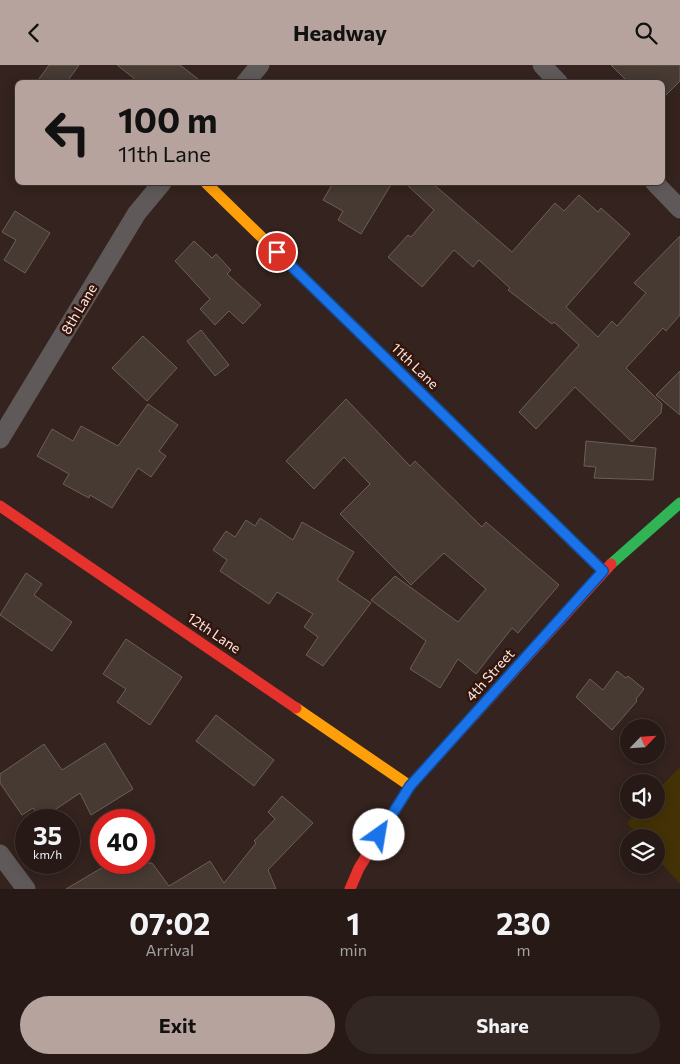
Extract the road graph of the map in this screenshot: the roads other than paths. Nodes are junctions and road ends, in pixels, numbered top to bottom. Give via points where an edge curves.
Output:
1 (260, 65) edge
2 (542, 65) edge
3 (248, 80) edge
4 (556, 80) edge
5 (160, 185) edge
6 (208, 185) edge
7 (657, 185) edge
8 (680, 209) edge
9 (0, 439) edge
10 (680, 503) edge
11 (0, 506) edge
12 (603, 571) junction
13 (410, 786) junction
14 (0, 854) edge
15 (26, 889) edge
16 (350, 889) edge

1 - 3 street
2 - 4 street
5 - 9 street, 8th Lane via 137,213
6 - 12 street, 11th Lane
7 - 8 street
10 - 12 street, 4th Street
11 - 13 street, 12th Lane
12 - 13 street, 4th Street
13 - 16 street, 4th Street via 359,868
14 - 15 street

